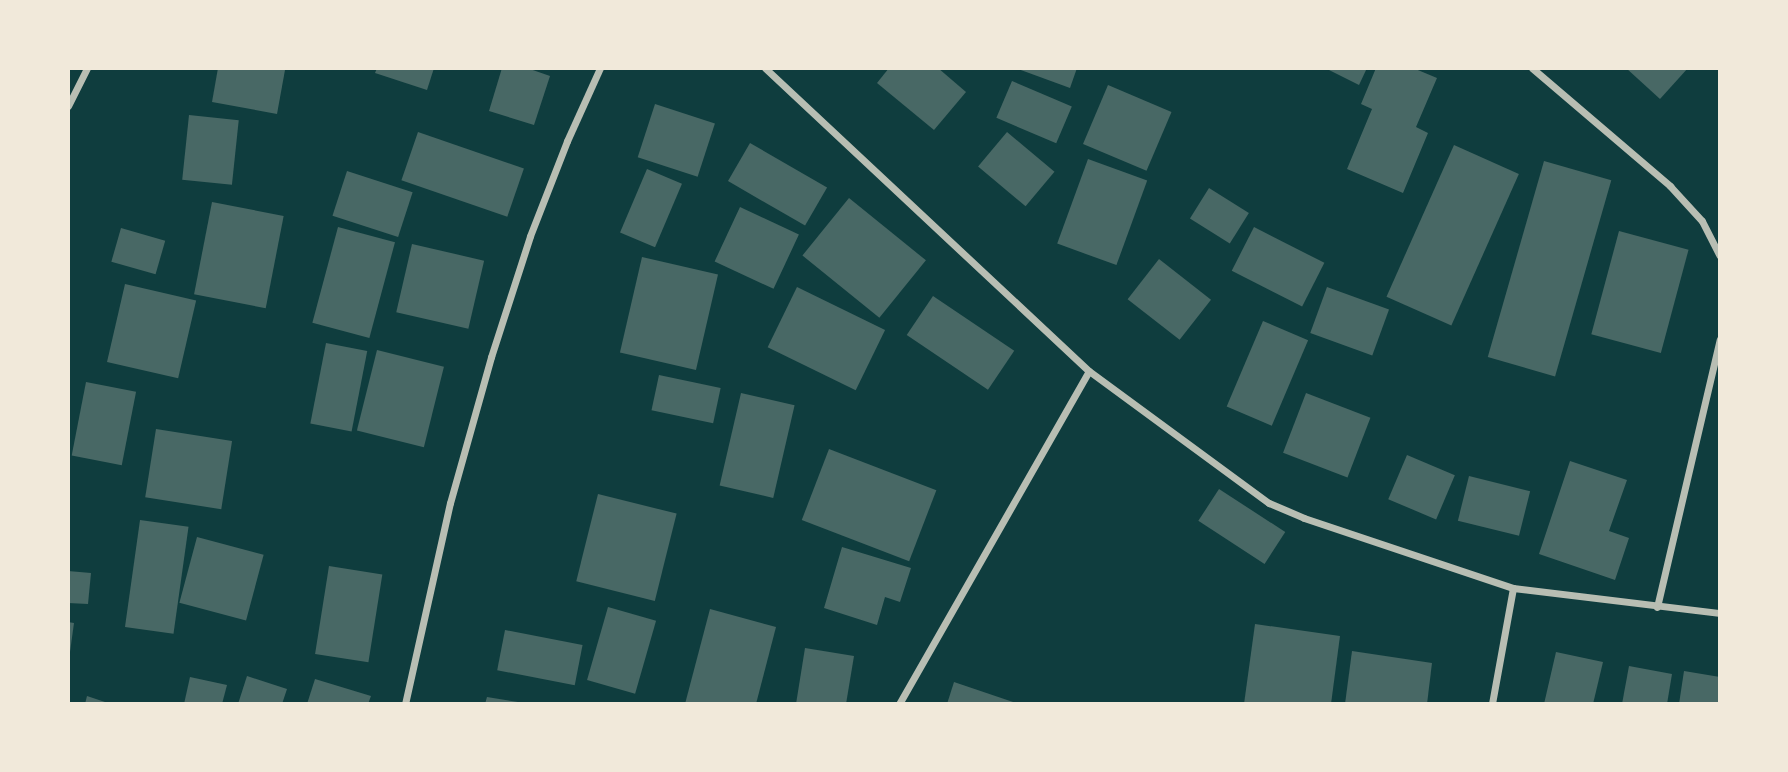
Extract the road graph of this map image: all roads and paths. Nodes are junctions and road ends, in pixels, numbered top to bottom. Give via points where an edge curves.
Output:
1 (87, 68) edge
2 (600, 68) edge
3 (765, 68) edge
4 (1532, 68) edge
5 (68, 106) edge
6 (1720, 256) edge
7 (1720, 339) edge
8 (1089, 371) junction
9 (1513, 588) junction
10 (1657, 607) junction
11 (1720, 613) edge
12 (405, 704) edge
13 (899, 704) edge
14 (1492, 704) edge

1 - 5 street
2 - 12 street via 530,236 491,358 450,503
3 - 8 street
4 - 6 street via 1670,186 1702,221
7 - 10 street
8 - 9 street via 1269,502
8 - 13 street
9 - 10 street
9 - 14 street
10 - 11 street

